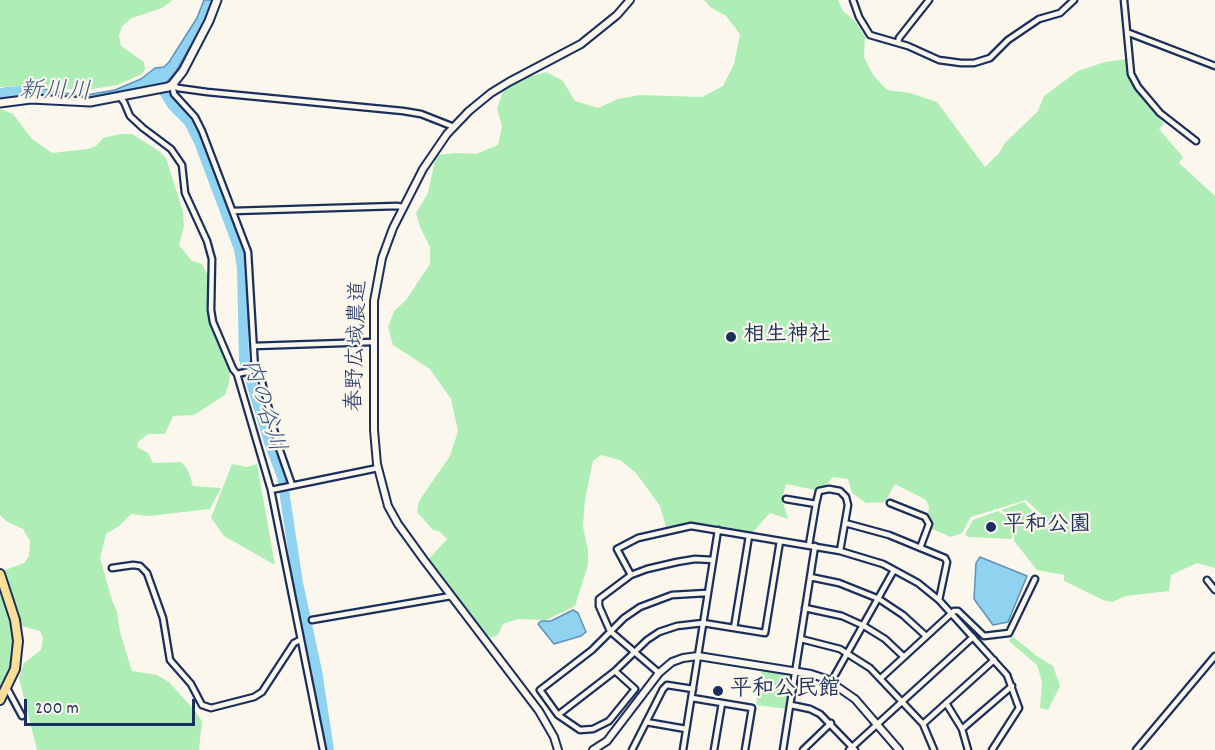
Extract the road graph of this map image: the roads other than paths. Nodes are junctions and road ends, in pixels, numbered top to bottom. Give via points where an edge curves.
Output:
1 (217, 0) edge
2 (630, 0) edge
3 (853, 0) edge
4 (929, 0) edge
5 (1074, 0) edge
6 (1124, 0) edge
7 (1129, 33) junction
8 (898, 43) junction
9 (1215, 66) edge
10 (170, 86) junction
11 (119, 96) junction
12 (0, 103) edge
13 (454, 127) junction
14 (1196, 141) dead end
15 (403, 207) junction
16 (233, 211) junction
17 (373, 342) junction
18 (254, 346) junction
19 (253, 370) junction
20 (239, 374) junction
21 (378, 468) junction
22 (290, 485) junction
23 (273, 489) junction
24 (786, 499) dead end
25 (890, 503) dead end
26 (816, 504) junction
27 (845, 523) junction
28 (717, 530) junction
29 (749, 536) junction
30 (780, 541) junction
31 (812, 546) junction
32 (920, 548) junction
33 (840, 551) junction
34 (713, 560) junction
35 (112, 568) dead end
36 (894, 570) junction
37 (0, 574) edge
38 (631, 575) junction
39 (810, 577) junction
40 (1035, 579) dead end
41 (1207, 580) dead end
42 (1215, 590) edge
43 (707, 593) junction
44 (451, 596) junction
45 (879, 599) junction
46 (939, 600) junction
47 (805, 608) junction
48 (951, 614) junction
49 (312, 620) dead end
50 (703, 623) junction
51 (864, 626) junction
52 (734, 628) junction
53 (610, 631) junction
54 (926, 636) junction
55 (973, 637) junction
56 (801, 639) junction
57 (300, 640) junction
58 (634, 652) junction
59 (848, 653) junction
60 (698, 656) junction
61 (903, 656) junction
62 (1215, 656) edge
63 (994, 660) junction
64 (615, 671) junction
65 (795, 672) junction
66 (659, 673) junction
67 (881, 678) junction
68 (831, 682) junction
69 (1012, 686) junction
70 (7, 688) junction
71 (693, 689) junction
72 (692, 698) junction
73 (0, 700) edge
74 (902, 701) junction
75 (722, 703) junction
76 (946, 703) junction
77 (791, 705) junction
78 (558, 715) junction
79 (22, 716) dead end
80 (646, 722) junction
81 (831, 723) junction
82 (923, 724) junction
83 (878, 725) junction
84 (687, 729) junction
85 (962, 729) junction
86 (852, 749) edge
87 (323, 750) edge
88 (558, 750) edge
89 (593, 750) edge
90 (632, 750) edge
91 (683, 750) edge
92 (714, 750) edge
93 (745, 750) edge
94 (783, 750) edge
95 (802, 750) edge
96 (899, 750) edge
97 (934, 750) edge
98 (968, 750) edge
99 (992, 750) edge
100 (1136, 750) edge

1 - 10 main road via 183,71
2 - 13 street, 春野広域農道 via 581,44 491,93
3 - 8 street via 870,34
4 - 8 street
5 - 8 street via 1060,13 1039,19 1008,40 990,58 974,63 939,60
6 - 7 street
7 - 9 street
7 - 14 street via 1131,74 1138,87 1160,113
10 - 11 main road
10 - 13 street via 403,111
10 - 16 street via 195,117
11 - 12 main road via 90,102 31,99
11 - 20 street via 130,116 171,148 182,165 185,192 212,259 213,322 232,369
13 - 15 street, 春野広域農道 via 423,169
15 - 16 street
15 - 17 street, 春野広域農道 via 377,280
16 - 18 street via 250,262
17 - 18 street
17 - 21 street, 春野広域農道
18 - 19 street
19 - 20 street
19 - 22 street via 260,374
20 - 23 street
21 - 22 street
21 - 44 street, 春野広域農道 via 388,506 398,524
22 - 23 street
23 - 57 street
24 - 26 street
25 - 32 street via 925,517 929,524
26 - 27 street via 819,491 840,491 848,505
26 - 31 street
27 - 32 street
27 - 33 street
28 - 29 street
28 - 34 street
28 - 38 street via 691,526 638,538 617,549
29 - 30 street
29 - 52 street
30 - 31 street
30 - 52 street via 765,633
31 - 33 street
31 - 39 street
32 - 46 street via 947,562
33 - 36 street
34 - 38 street via 677,562
34 - 43 street
35 - 57 street via 140,566 147,573 163,618 170,660 191,684 202,705 211,708 262,692 294,643
36 - 45 street
36 - 46 street
37 - 70 main road via 18,641 15,669
38 - 53 street via 599,599
39 - 45 street via 839,583
39 - 47 street
40 - 48 street via 1009,633 984,636 958,611
41 - 42 street
43 - 50 street
43 - 53 street via 672,595 653,601
44 - 49 street
44 - 88 street, 春野広域農道 via 547,722
45 - 51 street
45 - 54 street
46 - 48 street
47 - 51 street via 842,616
47 - 56 street
48 - 54 street
48 - 55 street
50 - 52 street
50 - 58 street via 659,632
50 - 60 street
51 - 59 street
51 - 61 street
53 - 58 street
53 - 78 street via 540,690
54 - 61 street
55 - 63 street
55 - 74 street
56 - 59 street
56 - 65 street
57 - 87 street
58 - 64 street
58 - 66 street
59 - 67 street
59 - 68 street
60 - 65 street
60 - 66 street via 672,662
60 - 71 street
61 - 67 street
62 - 100 street
63 - 69 street
63 - 76 street
64 - 78 street
64 - 78 street via 635,689 609,721 580,730
65 - 68 street
65 - 77 street
66 - 89 street via 607,741
67 - 74 street
68 - 83 street via 855,699
69 - 85 street
69 - 99 street via 1019,708
70 - 73 main road
70 - 79 street
71 - 72 street
71 - 80 street via 667,685
72 - 75 street
72 - 84 street
74 - 82 street
74 - 83 street
75 - 92 street
75 - 93 street via 752,708
76 - 82 street
76 - 85 street
77 - 81 street via 810,708
77 - 94 street
80 - 84 street
80 - 90 street
81 - 86 street
81 - 95 street
82 - 97 street
83 - 86 street
83 - 96 street
84 - 91 street
85 - 98 street

